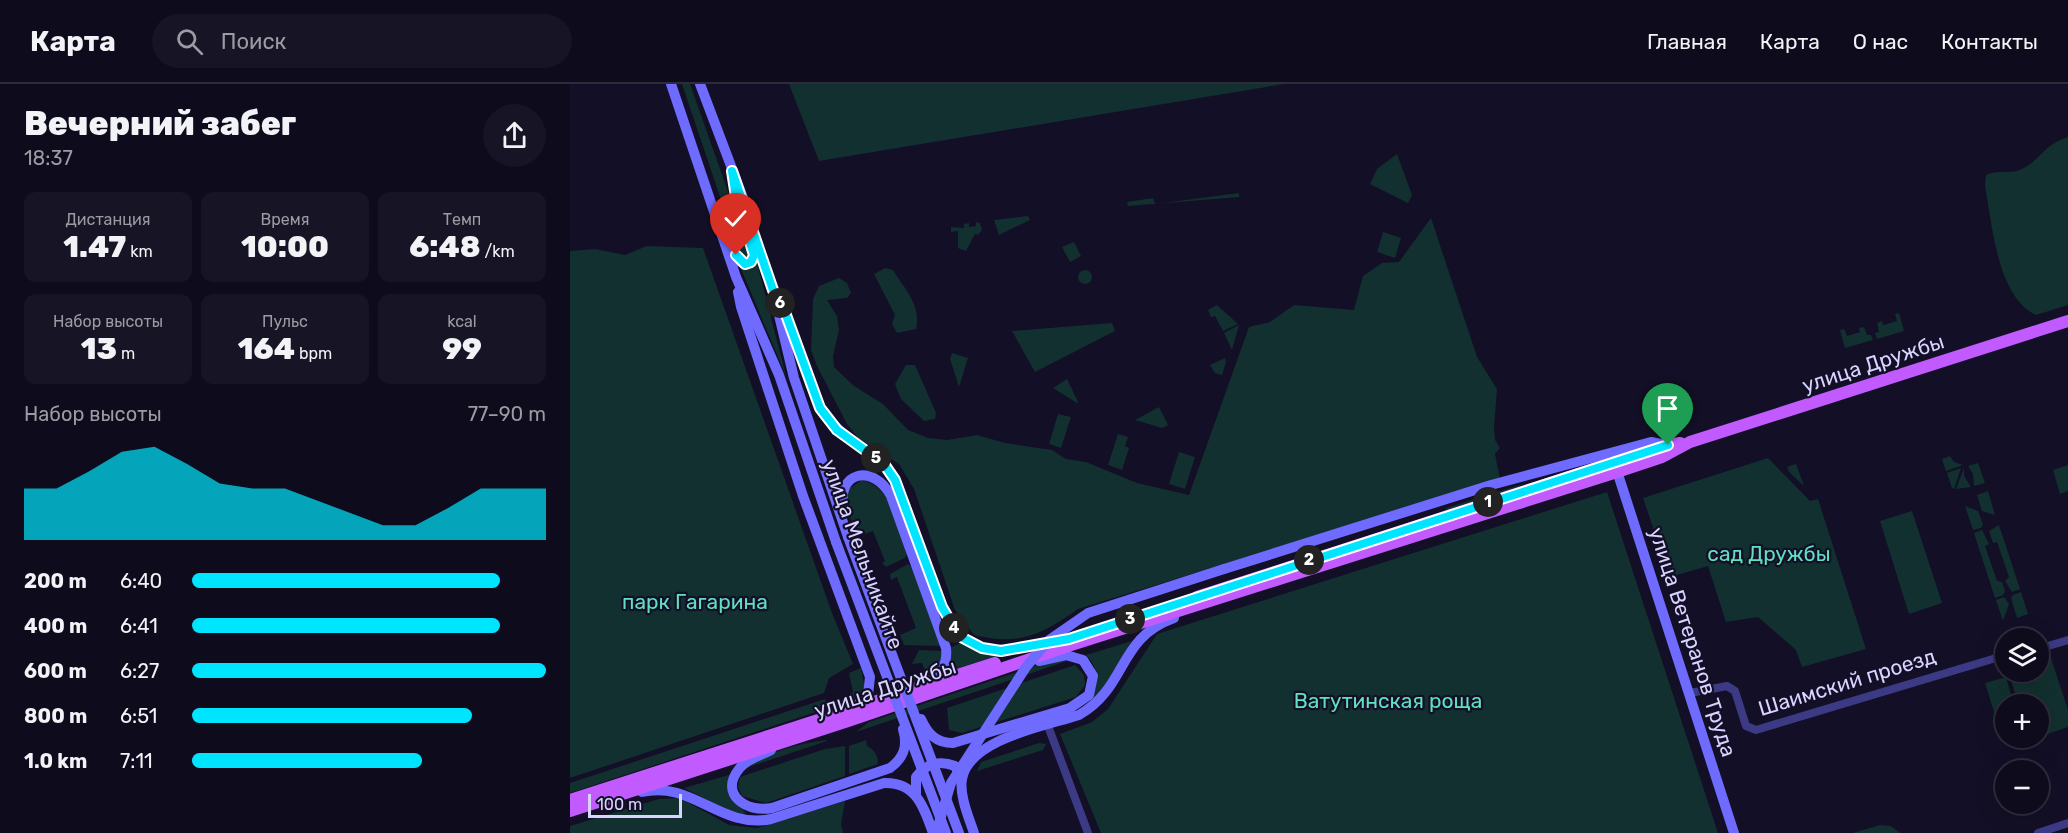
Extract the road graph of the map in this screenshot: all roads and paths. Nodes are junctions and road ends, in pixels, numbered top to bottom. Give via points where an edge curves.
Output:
1 (671, 84) edge
2 (700, 84) edge
3 (732, 171) junction
4 (712, 209) junction
5 (736, 277) junction
6 (773, 290) junction
7 (2068, 321) edge
8 (1690, 442) junction
9 (1614, 462) junction
10 (848, 537) junction
11 (1208, 602) junction
12 (1069, 639) junction
13 (2068, 640) edge
14 (2049, 646) edge
15 (1995, 658) edge
16 (1007, 668) junction
17 (903, 693) junction
18 (1690, 693) junction
19 (854, 708) junction
20 (914, 709) junction
21 (901, 714) junction
22 (1048, 726) junction
23 (790, 740) junction
24 (962, 780) junction
25 (916, 794) junction
26 (570, 800) edge
27 (595, 803) junction
28 (570, 811) edge
29 (2068, 823) edge
30 (935, 833) edge
31 (946, 833) edge
32 (959, 833) edge
33 (974, 833) edge
34 (1088, 833) edge
35 (1734, 833) edge
36 (2038, 833) edge

1 - 4 main road, улица Мельникайте
2 - 3 main road, улица Мельникайте
3 - 4 main road via 754,255 751,262 739,261 725,226
3 - 6 main road, улица Мельникайте
4 - 5 main road, улица Мельникайте
5 - 19 main road via 741,307 803,496 870,677 868,695
5 - 21 main road, улица Мельникайте, bridge via 779,375
6 - 10 main road, улица Мельникайте via 794,378
6 - 12 main road via 820,408 837,430 884,464 895,480 942,607 956,631 971,643 1001,651
7 - 8 main road, улица Дружбы
8 - 9 main road, улица Дружбы
8 - 9 main road, улица Дружбы via 1662,457
9 - 11 main road, улица Дружбы
9 - 12 main road, улица Дружбы
9 - 18 main road, улица Ветеранов Труда
9 - 30 main road, bridge via 1491,485 1088,613 1049,640 1026,667 951,783
10 - 17 main road via 844,491 851,479 875,477 891,496 946,648 945,664 939,673
10 - 20 main road, улица Мельникайте, bridge
11 - 16 main road, улица Дружбы
11 - 22 main road via 1148,631 1132,648 1101,700 1079,715
12 - 17 main road, улица Дружбы
13 - 14 street
15 - 18 street, Шаимский проезд via 1756,730 1746,726 1735,691 1727,686
16 - 20 main road, bridge via 1066,655 1083,660 1093,683 1084,700 1070,708 963,741 944,743 926,730
16 - 23 main road, улица Дружбы
17 - 19 main road, улица Дружбы
18 - 35 main road, улица Ветеранов Труда
19 - 26 main road, улица Дружбы
20 - 32 main road, улица Мельникайте, bridge
21 - 23 main road, bridge via 905,749 890,768 761,810 747,808 740,803 733,783 738,769
21 - 31 main road, улица Мельникайте, bridge
22 - 24 main road via 983,748 971,759
22 - 34 street
23 - 27 main road, улица Дружбы
24 - 25 main road via 955,766 932,764 916,777
24 - 33 main road
25 - 27 main road via 902,785 884,783 752,822 733,818 684,794 662,790
25 - 30 main road
27 - 28 main road, улица Дружбы
29 - 36 street

